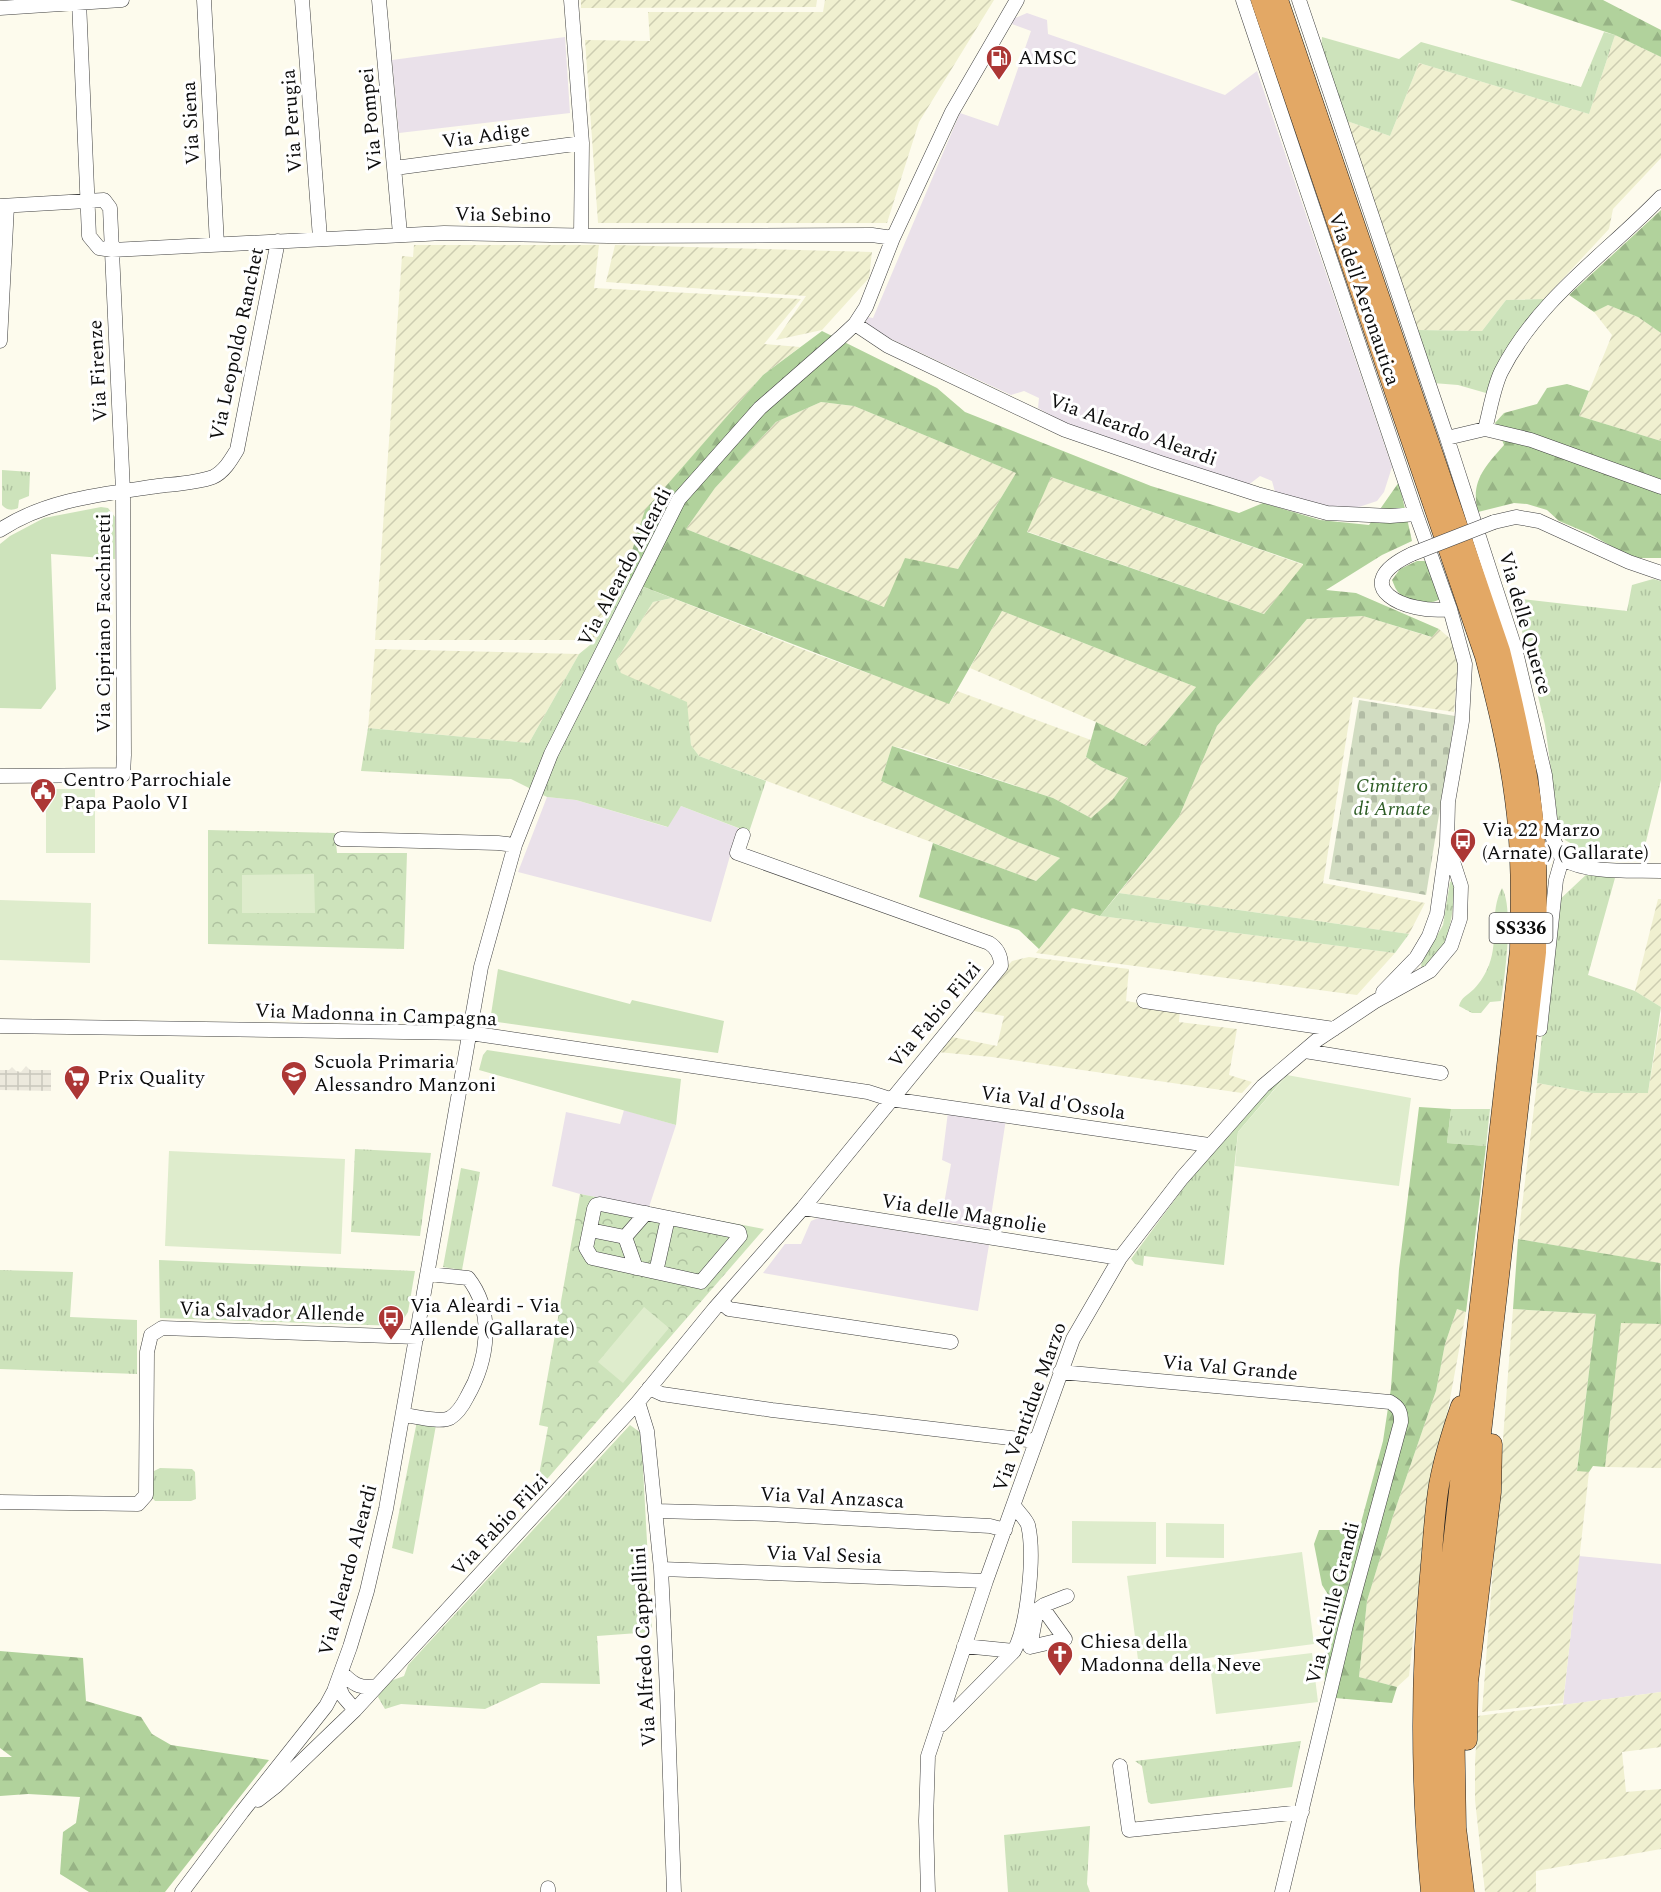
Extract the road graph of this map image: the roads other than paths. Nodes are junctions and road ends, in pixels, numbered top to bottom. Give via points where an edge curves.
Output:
1 (122, 0) edge
2 (204, 0) edge
3 (302, 0) edge
4 (379, 0) edge
5 (571, 0) edge
6 (1017, 0) edge
7 (1243, 0) edge
8 (1261, 0) edge
9 (1278, 0) edge
10 (1299, 0) edge
11 (79, 2) edge
12 (0, 8) edge
13 (582, 143) junction
14 (395, 168) junction
15 (1661, 197) edge
16 (89, 200) junction
17 (4, 206) edge
18 (400, 234) junction
19 (581, 236) junction
20 (320, 238) junction
21 (893, 238) junction
22 (278, 241) junction
23 (217, 244) junction
24 (112, 250) junction
25 (855, 324) junction
26 (0, 341) edge
27 (1485, 429) junction
28 (1447, 438) junction
29 (1661, 487) edge
30 (123, 491) junction
31 (1416, 514) junction
32 (0, 530) edge
33 (1661, 573) edge
34 (1450, 609) junction
35 (0, 776) edge
36 (743, 835) dead end
37 (341, 839) dead end
38 (1447, 843) junction
39 (514, 845) junction
40 (1562, 859) junction
41 (1661, 871) edge
42 (1144, 1001) dead end
43 (1374, 1002) junction
44 (0, 1026) edge
45 (1334, 1029) junction
46 (1540, 1029) dead end
47 (470, 1033) junction
48 (1305, 1051) junction
49 (1441, 1073) dead end
50 (890, 1099) junction
51 (1209, 1145) junction
52 (803, 1208) junction
53 (646, 1213) junction
54 (668, 1218) junction
55 (590, 1230) junction
56 (625, 1237) junction
57 (1119, 1258) junction
58 (636, 1268) junction
59 (656, 1272) junction
60 (428, 1274) junction
61 (721, 1302) junction
62 (417, 1337) junction
63 (951, 1342) dead end
64 (1483, 1361) junction
65 (1060, 1372) junction
66 (649, 1388) junction
67 (638, 1402) junction
68 (1396, 1406) joint
69 (404, 1415) junction
70 (1036, 1441) junction
71 (0, 1502) edge
72 (1014, 1506) junction
73 (655, 1511) junction
74 (1005, 1530) junction
75 (661, 1569) junction
76 (986, 1581) junction
77 (1067, 1596) dead end
78 (1042, 1607) dead end
79 (964, 1646) junction
80 (1014, 1651) junction
81 (339, 1677) junction
82 (355, 1686) junction
83 (377, 1686) junction
84 (355, 1710) junction
85 (937, 1729) junction
86 (1120, 1766) dead end
87 (242, 1812) junction
88 (1302, 1812) junction
89 (182, 1892) edge
90 (674, 1892) edge
91 (928, 1892) edge
92 (1282, 1892) edge
93 (1431, 1892) edge
94 (1449, 1892) edge
95 (1464, 1892) edge
96 (1477, 1892) edge

1 - 11 street
2 - 23 street, Via Siena
3 - 20 street, Via Perugia
4 - 14 street, Via Pompei
5 - 13 street
6 - 21 street, Via Aleardo Aleardi via 952,112
7 - 31 street, Via dell'Aeronautica
8 - 64 highway, SS336 via 1485,656 1515,800 1522,878 1520,950
9 - 64 highway, SS336 via 1500,651 1531,797 1537,877 1536,952
10 - 28 street, Via delle Querce
11 - 12 street
11 - 16 street
13 - 14 street, Via Adige
13 - 19 street
14 - 18 street, Via Pompei
15 - 27 street via 1554,298 1527,329 1500,374
16 - 17 street
16 - 24 street via 89,236 99,248
16 - 24 street, Via Firenze via 104,200 110,208
17 - 26 street
18 - 19 street, Via Sebino
18 - 20 street, Via Sebino
19 - 21 street, Via Sebino
20 - 22 street, Via Sebino
21 - 25 street, Via Aleardo Aleardi via 866,307
22 - 23 street, Via Sebino
22 - 30 street, Via Leopoldo Ranchet via 237,450 214,477
23 - 24 street, Via Sebino
24 - 30 street, Via Firenze
25 - 31 street, Via Aleardo Aleardi via 888,346 1065,430 1150,459 1327,513
25 - 39 street, Via Aleardo Aleardi via 760,408 679,499 551,754
27 - 28 street
27 - 29 street via 1531,440
28 - 40 street, Via delle Querce via 1515,648 1545,775 1552,836
30 - 32 street, Via Leopoldo Ranchet via 63,502 15,520
30 - 35 street, Via Cipriano Facchinetti via 123,775
31 - 34 street, Via dell'Aeronautica
33 - 34 street, bridge via 1539,521 1516,517 1412,554 1386,570 1386,593 1398,602 1420,609
34 - 38 street, Via Ventidue Marzo via 1465,664 1462,721 1448,802
36 - 50 street, Via Fabio Filzi via 737,853 989,943 998,953 1001,966
37 - 39 street
38 - 43 street, Via Ventidue Marzo via 1437,914 1429,936 1416,958
38 - 43 street, Via Ventidue Marzo via 1461,886 1460,919 1451,946 1430,971
39 - 47 street, Via Aleardo Aleardi via 481,968
40 - 41 street via 1572,865 1594,868
40 - 46 street via 1556,880
42 - 45 street
43 - 45 street, Via Ventidue Marzo
44 - 47 street, Via Madonna in Campagna
45 - 48 street, Via Ventidue Marzo
47 - 50 street, Via Madonna in Campagna via 868,1092
47 - 60 street, Via Aleardo Aleardi
48 - 49 street
48 - 51 street, Via Ventidue Marzo via 1263,1086
50 - 51 street, Via Val d'Ossola
50 - 52 street, Via Fabio Filzi
51 - 57 street, Via Ventidue Marzo
52 - 57 street, Via delle Magnolie
52 - 61 street, Via Fabio Filzi
53 - 54 street
53 - 55 street via 596,1205
53 - 56 street
54 - 59 street
54 - 59 street via 739,1232 740,1236 701,1282
55 - 56 street
55 - 58 street via 586,1248 592,1258
56 - 58 street
57 - 65 street, Via Ventidue Marzo via 1073,1338
58 - 59 street
60 - 62 street, Via Aleardo Aleardi
60 - 69 street via 468,1278 476,1288 485,1319 484,1353 470,1392 451,1417 444,1420
61 - 63 street via 729,1309
61 - 66 street, Via Fabio Filzi
62 - 69 street, Via Aleardo Aleardi
62 - 71 street, Via Salvador Allende via 162,1328 151,1335 147,1352 146,1496 138,1504
64 - 93 highway via 1449,1443 1439,1487 1427,1605 1422,1711
64 - 94 highway, SS336 via 1446,1607 1438,1712 1441,1828
64 - 95 highway, SS336 via 1454,1712 1456,1828
64 - 96 highway via 1492,1436 1491,1492 1468,1682 1466,1760
65 - 68 street, Via Val Grande via 1390,1402
65 - 70 street, Via Ventidue Marzo
66 - 67 street, Via Fabio Filzi
66 - 70 street via 662,1394 772,1410
67 - 73 street, Via Alfredo Cappellini via 647,1431
67 - 83 street, Via Fabio Filzi
68 - 88 street, Via Achille Grandi via 1401,1422 1346,1626
69 - 81 street, Via Aleardo Aleardi via 375,1558
70 - 72 street, Via Ventidue Marzo
72 - 74 street, Via Ventidue Marzo
72 - 80 street via 1028,1523 1030,1566 1024,1626
73 - 74 street, Via Val Anzasca via 781,1514
73 - 75 street, Via Alfredo Cappellini
74 - 76 street, Via Ventidue Marzo
75 - 76 street, Via Val Sesia
75 - 90 street, Via Alfredo Cappellini
76 - 79 street, Via Ventidue Marzo
77 - 78 street
79 - 80 street
79 - 85 street, Via Ventidue Marzo
80 - 85 street
81 - 82 street
81 - 84 street via 343,1696
81 - 87 street, Via Aleardo Aleardi via 326,1706
82 - 83 street
82 - 84 street
83 - 84 street, Via Fabio Filzi
84 - 87 street, Via Fabio Filzi
85 - 91 street, Via Ventidue Marzo via 927,1763
86 - 88 street via 1129,1830
87 - 89 street
88 - 92 street, Via Achille Grandi

